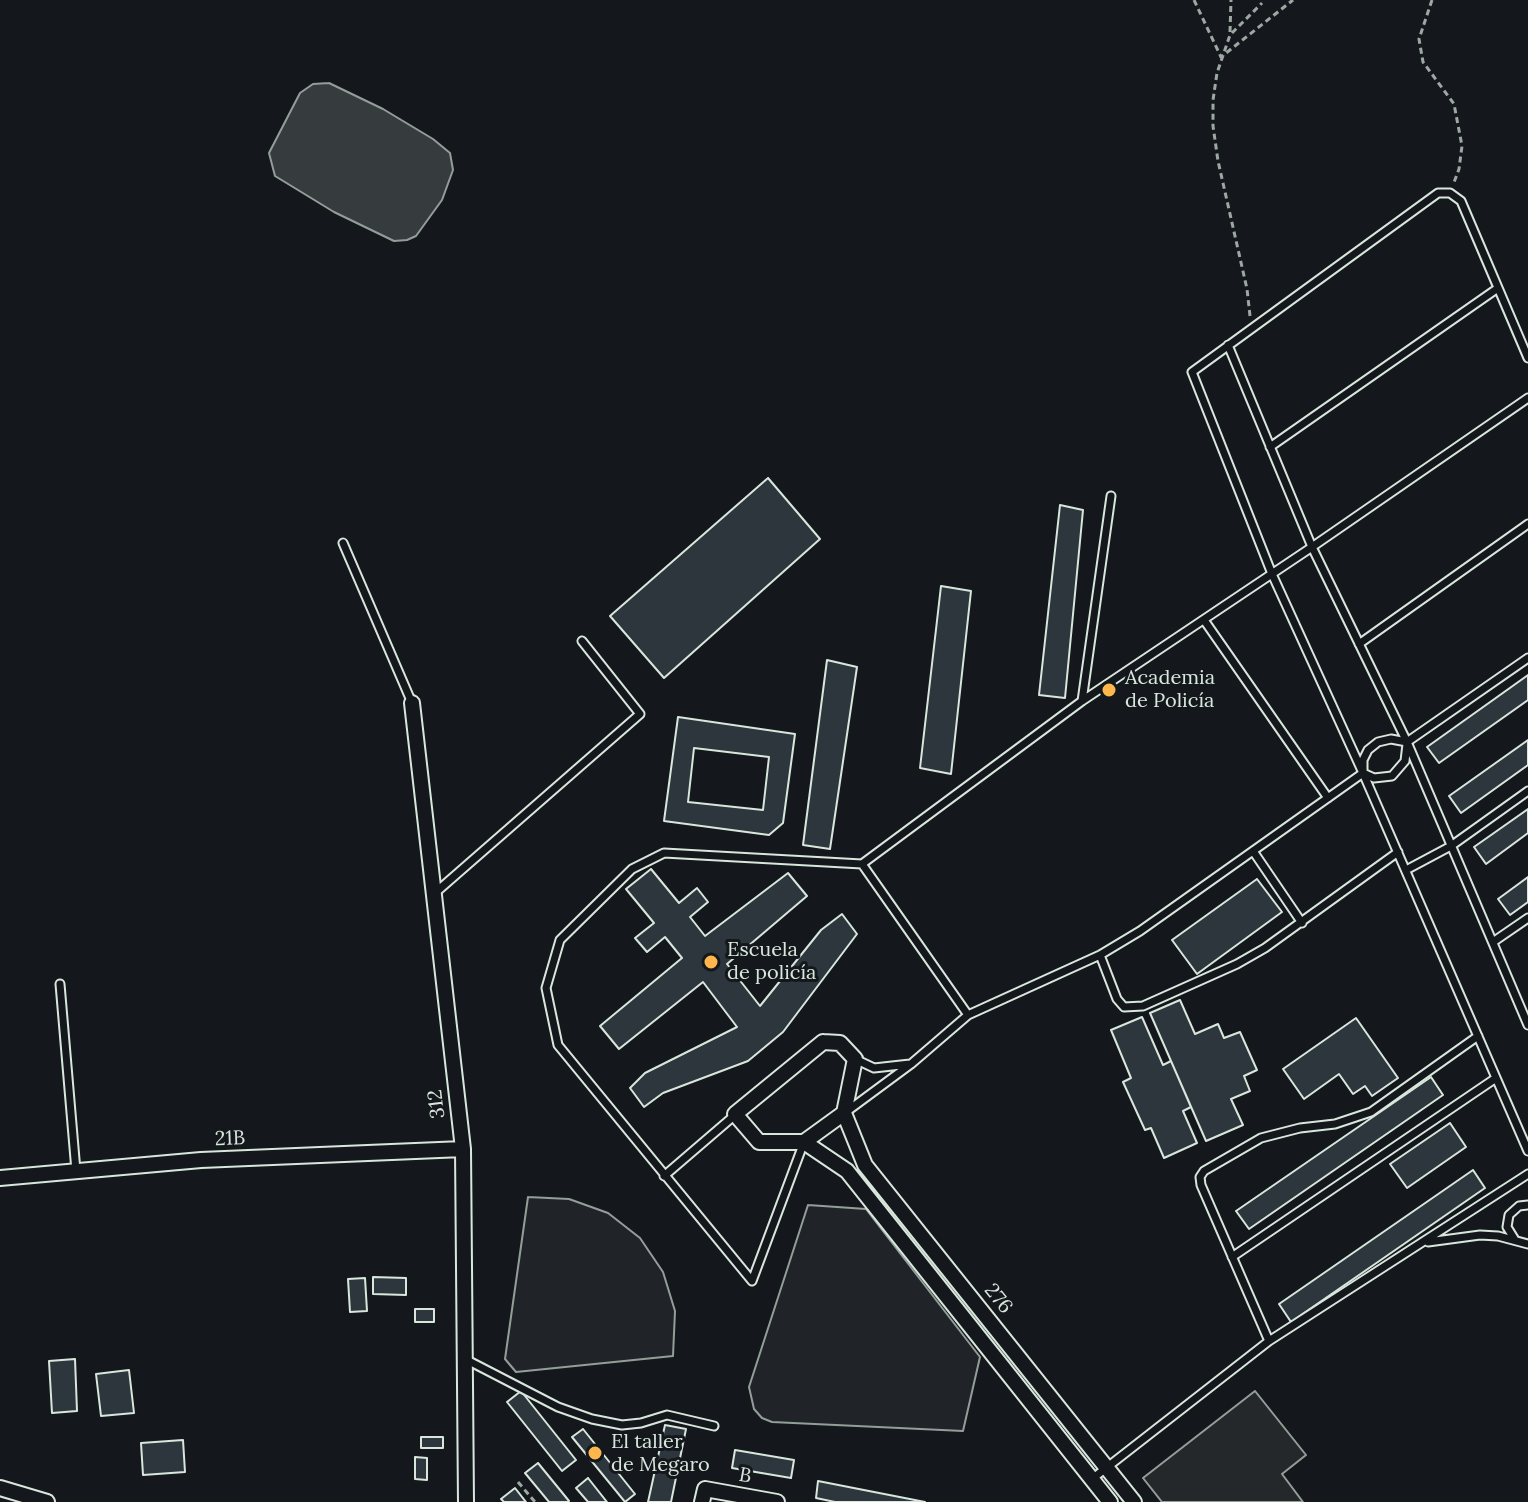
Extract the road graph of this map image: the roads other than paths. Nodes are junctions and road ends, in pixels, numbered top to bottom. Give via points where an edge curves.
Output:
1 (1498, 288) junction
2 (1228, 345) junction
3 (1528, 358) edge
4 (1528, 398) edge
5 (1270, 447) junction
6 (1111, 496) dead end
7 (1528, 524) edge
8 (343, 543) dead end
9 (1312, 547) junction
10 (1272, 574) junction
11 (1204, 620) junction
12 (582, 641) dead end
13 (1359, 644) junction
14 (1528, 658) edge
15 (1082, 701) junction
16 (412, 703) joint
17 (1407, 742) junction
18 (1363, 773) junction
19 (1528, 791) edge
20 (1328, 798) junction
21 (1451, 846) junction
22 (1253, 851) junction
23 (1398, 852) junction
24 (862, 864) junction
25 (1406, 870) junction
26 (434, 895) junction
27 (1528, 918) edge
28 (1302, 923) junction
29 (1493, 942) junction
30 (1100, 955) junction
31 (60, 984) dead end
32 (968, 1015) junction
33 (1528, 1025) edge
34 (1478, 1036) junction
35 (855, 1059) junction
36 (911, 1064) junction
37 (1496, 1078) junction
38 (844, 1113) junction
39 (735, 1114) junction
40 (804, 1142) junction
41 (463, 1149) junction
42 (1528, 1151) edge
43 (76, 1171) junction
44 (1528, 1174) edge
45 (664, 1176) junction
46 (0, 1178) edge
47 (1528, 1205) edge
48 (1422, 1243) junction
49 (1526, 1244) edge
50 (1232, 1257) junction
51 (1269, 1341) junction
52 (465, 1359) junction
53 (714, 1426) dead end
54 (1107, 1469) junction
55 (1092, 1479) junction
56 (0, 1488) edge
57 (703, 1495) edge
58 (47, 1502) edge
59 (466, 1502) edge
60 (777, 1502) edge
61 (1110, 1502) edge
62 (1134, 1502) edge

1 - 2 lane via 1461,201 1438,193
1 - 3 lane
1 - 5 lane
2 - 5 lane
2 - 10 lane via 1192,372
4 - 9 lane
5 - 9 lane
6 - 15 lane
7 - 13 lane
8 - 16 lane
9 - 10 lane
9 - 13 lane
10 - 11 lane
10 - 18 lane
11 - 15 lane
11 - 20 lane
12 - 26 lane via 640,714
13 - 17 lane
14 - 17 lane
15 - 24 lane
16 - 26 street, 312
17 - 18 lane via 1378,742 1363,760
17 - 18 lane via 1405,761 1392,776
17 - 21 lane
18 - 20 lane
18 - 23 lane
19 - 21 lane
20 - 22 lane
21 - 25 lane
21 - 29 lane
22 - 28 lane
22 - 30 lane
23 - 25 lane
23 - 28 lane
24 - 32 lane
24 - 45 lane via 664,853 632,869 560,940 546,988 558,1045
25 - 34 lane
26 - 41 street, 312
27 - 29 lane
28 - 30 lane via 1237,964 1143,1006 1124,1007 1117,999
29 - 33 lane
30 - 32 lane
31 - 43 lane
32 - 36 lane
34 - 37 lane
34 - 50 lane via 1371,1112 1261,1138 1204,1171 1201,1185
35 - 36 lane via 874,1068
35 - 38 street
35 - 39 street via 840,1043 823,1042
36 - 38 lane
37 - 42 lane
37 - 50 lane
38 - 40 street
38 - 54 street, 276 via 865,1165
39 - 40 street via 759,1142
39 - 45 lane
40 - 45 lane via 752,1281
40 - 55 street, 276 via 847,1171
41 - 43 street, 21B
41 - 52 street, 312
43 - 46 street, 21B
44 - 48 lane
47 - 49 lane via 1514,1210 1507,1221 1509,1232
48 - 49 lane via 1480,1235
48 - 51 lane
50 - 51 lane
51 - 54 lane
52 - 53 lane via 592,1419 622,1425 667,1415
52 - 59 street, 312
54 - 55 lane
54 - 62 street, 276
55 - 61 street, 276
56 - 58 street
57 - 60 street, B

